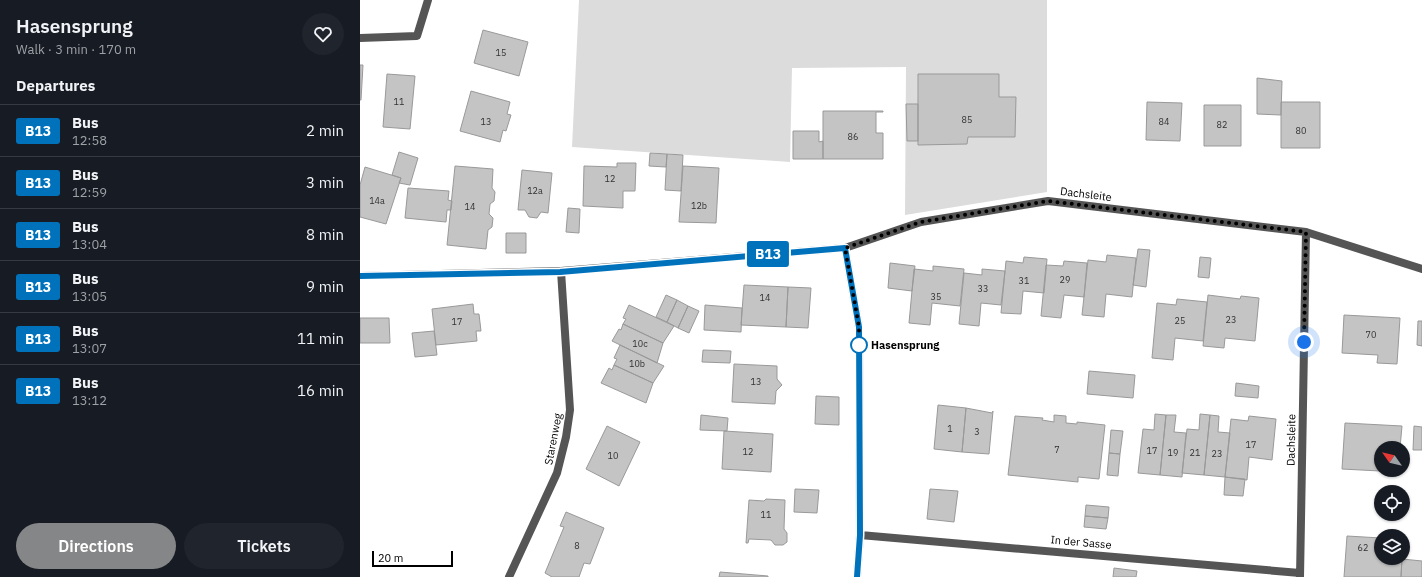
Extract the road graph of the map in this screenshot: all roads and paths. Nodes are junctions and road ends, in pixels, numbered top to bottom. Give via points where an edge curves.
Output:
1 (428, 0) edge
2 (360, 38) edge
3 (1306, 232) junction
4 (845, 248) junction
5 (1422, 269) edge
6 (560, 272) junction
7 (360, 276) edge
8 (860, 535) junction
9 (1300, 575) edge
10 (509, 577) edge
11 (857, 577) edge

1 - 2 street via 417,36
3 - 4 street, Dachsleite via 1048,201 921,222
3 - 5 street, Dachsleite
3 - 9 street, Dachsleite
4 - 6 street
4 - 8 street via 859,327
6 - 7 street
6 - 10 street, Starenweg via 570,410 566,437 557,473
8 - 9 street, In der Sasse
8 - 11 street

